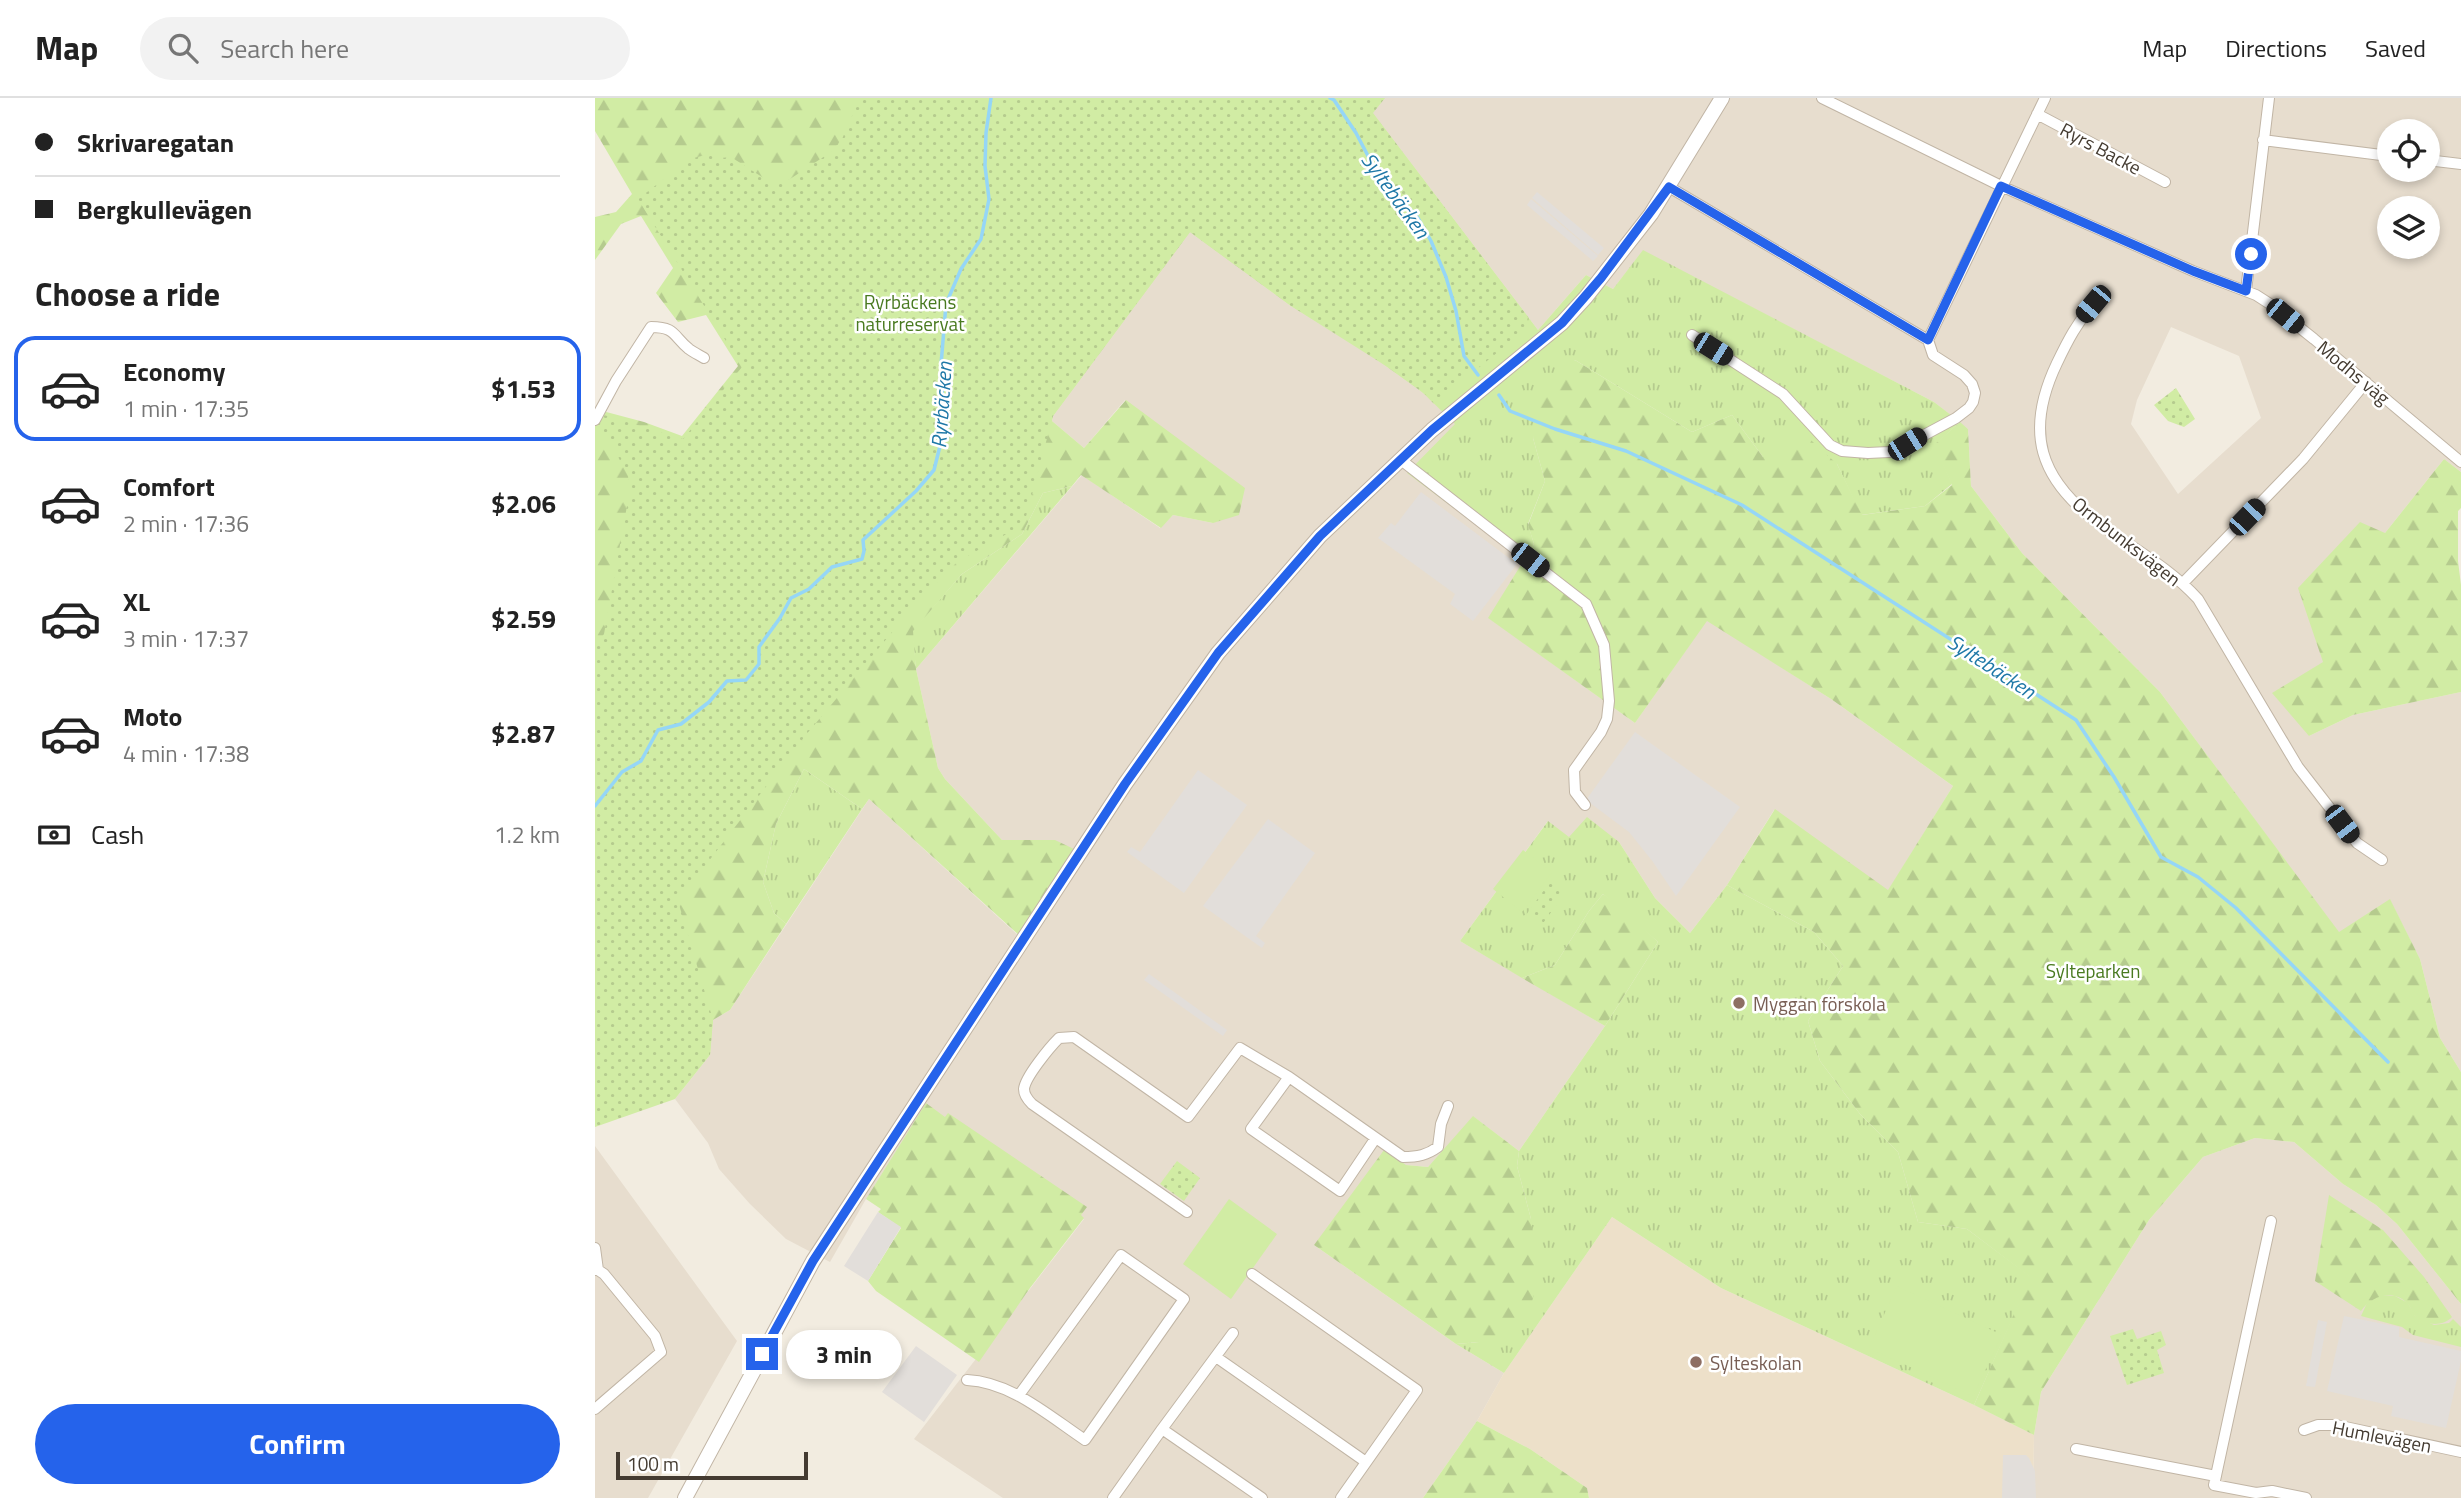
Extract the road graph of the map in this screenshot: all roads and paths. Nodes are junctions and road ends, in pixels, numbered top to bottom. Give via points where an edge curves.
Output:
1 (1722, 98) edge
2 (1822, 98) edge
3 (2045, 98) edge
4 (2269, 98) edge
5 (2037, 114) junction
6 (2263, 141) junction
7 (2377, 155) edge
8 (2440, 162) edge
9 (2461, 164) edge
10 (2165, 182) dead end
11 (2001, 186) junction
12 (1669, 187) junction
13 (2246, 291) junction
14 (2093, 304) dead end
15 (1692, 335) dead end
16 (1928, 340) junction
17 (703, 358) dead end
18 (2366, 382) junction
19 (595, 420) edge
20 (1401, 460) junction
21 (2461, 462) edge
22 (2183, 583) junction
23 (1585, 805) dead end
24 (2382, 860) dead end
25 (1289, 1077) junction
26 (1448, 1106) dead end
27 (1375, 1139) junction
28 (1187, 1212) dead end
29 (2271, 1221) dead end
30 (595, 1248) edge
31 (596, 1270) edge
32 (1252, 1274) dead end
33 (1233, 1333) dead end
34 (1216, 1357) junction
35 (967, 1380) dead end
36 (1019, 1395) junction
37 (595, 1409) edge
38 (1162, 1429) junction
39 (2304, 1430) dead end
40 (2076, 1449) dead end
41 (2461, 1452) edge
42 (1366, 1462) junction
43 (2216, 1476) junction
44 (685, 1498) edge
45 (1113, 1498) edge
46 (1262, 1498) edge
47 (1341, 1498) edge
48 (2305, 1498) edge

1 - 12 street
2 - 11 street, Modhs väg
3 - 5 street, Ryrs Backe
4 - 6 street
5 - 10 street, Ryrs Backe
5 - 11 street, Ryrs Backe
6 - 7 street
6 - 13 street
8 - 9 street
11 - 13 street, Modhs väg
11 - 16 street, Ryrs Backe
12 - 16 street
12 - 20 street via 1562,323
13 - 18 street, Modhs väg via 2270,304
14 - 22 street, Ormbunksvägen via 2076,325 2042,399 2043,454 2073,502
15 - 16 street via 1783,394 1830,445 1868,453 1900,448 1956,418 1973,402 1972,384 1933,355
17 - 19 street via 675,333 651,327
18 - 21 street, Modhs väg
18 - 22 street via 2303,459
20 - 23 street via 1586,604 1604,645 1609,701 1601,732 1574,770 1575,792
20 - 44 street via 1320,536 1218,653 1125,784 813,1261
22 - 24 street, Ormbunksvägen via 2208,614 2298,767 2357,843
25 - 27 street
25 - 27 street via 1251,1129 1340,1191
25 - 28 street via 1240,1048 1188,1117 1074,1037 1059,1038 1052,1045 1027,1080 1026,1097
26 - 27 street via 1438,1147 1429,1154 1403,1157
29 - 43 street
30 - 31 street
31 - 37 street via 604,1273 655,1336 661,1352
32 - 42 street via 1417,1390
33 - 34 street
34 - 38 street
34 - 42 street
35 - 36 street
36 - 36 street via 1121,1255 1184,1299 1085,1440
38 - 45 street
38 - 46 street
39 - 41 street, Humlevägen via 2336,1425
40 - 43 street
42 - 47 street
43 - 48 street via 2214,1485

